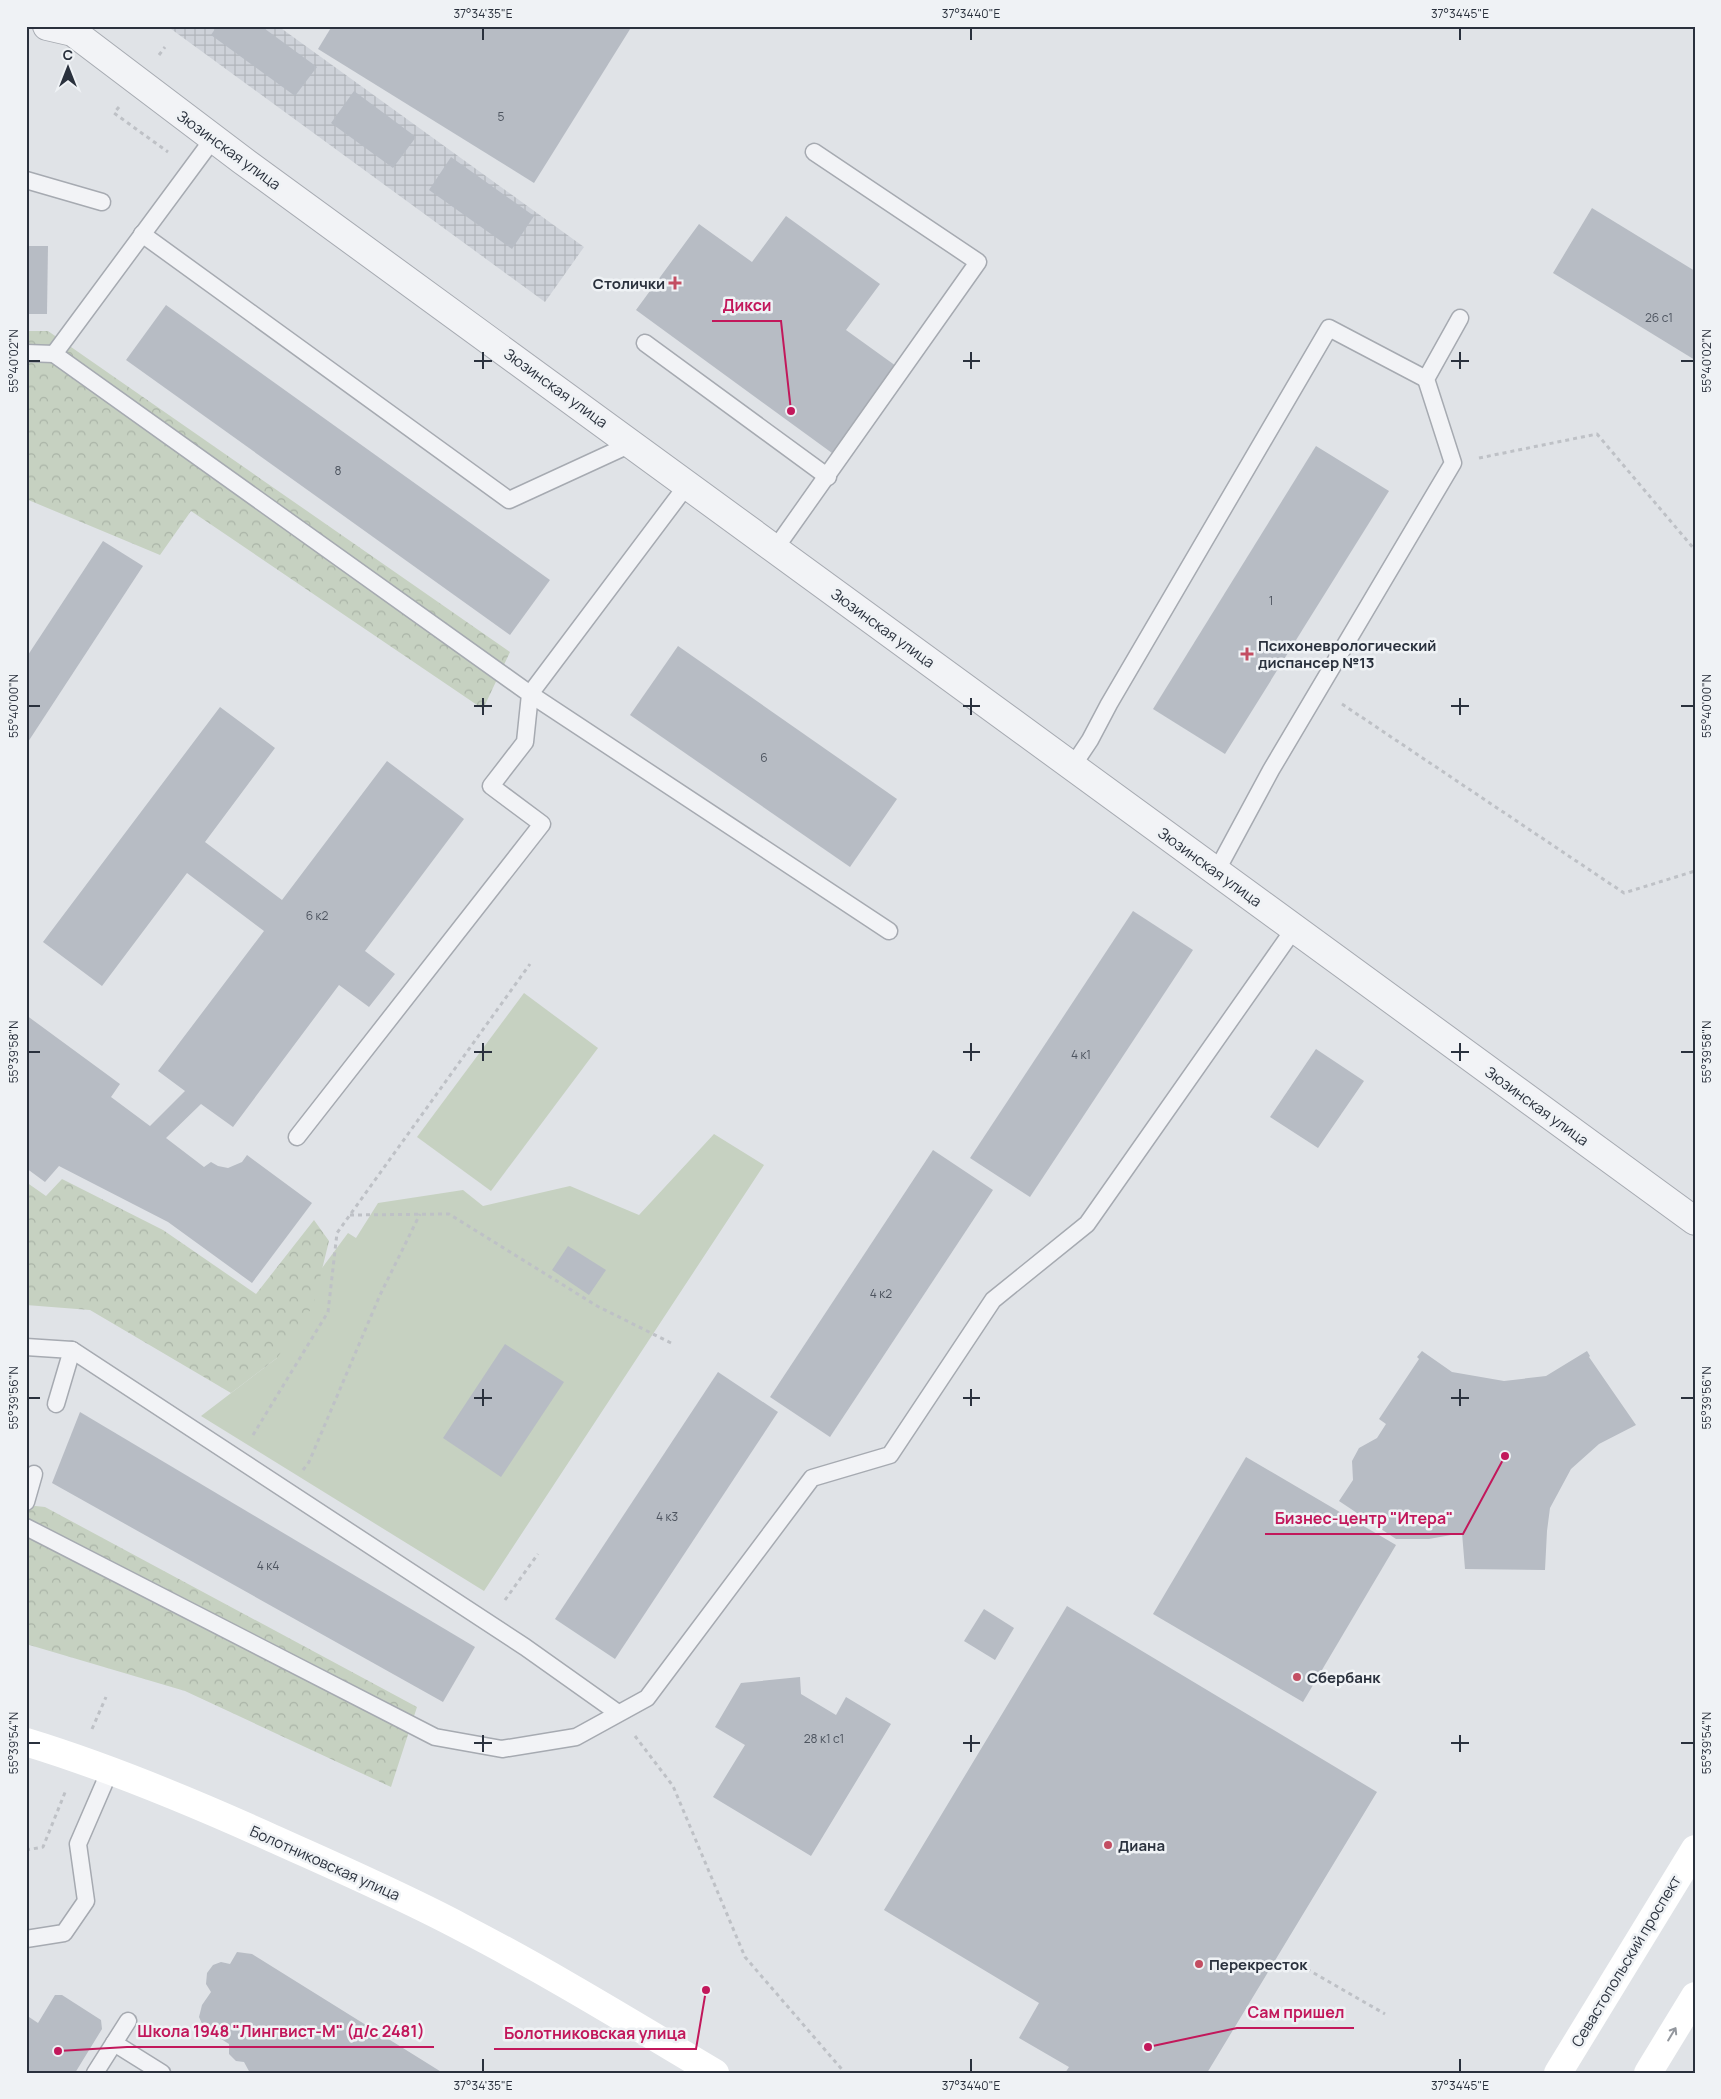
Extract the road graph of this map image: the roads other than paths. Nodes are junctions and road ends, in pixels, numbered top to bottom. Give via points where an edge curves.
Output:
1 (47, 26) edge
2 (74, 29) edge
3 (213, 139) junction
4 (814, 152) dead end
5 (26, 180) edge
6 (102, 202) dead end
7 (142, 234) junction
8 (1460, 318) dead end
9 (645, 343) dead end
10 (26, 353) edge
11 (54, 354) junction
12 (1426, 379) junction
13 (632, 444) junction
14 (828, 477) junction
15 (687, 484) junction
16 (775, 549) junction
17 (530, 694) junction
18 (1072, 767) junction
19 (1216, 872) junction
20 (1294, 929) junction
21 (889, 931) dead end
22 (297, 1137) dead end
23 (1695, 1221) edge
24 (26, 1347) edge
25 (72, 1350) junction
26 (56, 1404) dead end
27 (34, 1474) dead end
28 (26, 1502) edge
29 (26, 1527) edge
30 (618, 1713) junction
31 (26, 1742) edge
32 (110, 1770) junction
33 (1695, 1849) edge
34 (26, 1939) edge
35 (1695, 1996) edge
36 (128, 2021) dead end
37 (114, 2042) junction
38 (95, 2073) edge
39 (162, 2073) edge
40 (715, 2073) edge
41 (1558, 2073) edge
42 (1648, 2073) edge

1 - 2 street
2 - 3 street, Зюзинская улица
3 - 7 lane
3 - 13 street, Зюзинская улица
4 - 14 lane via 978,262
5 - 6 lane
7 - 11 lane
7 - 13 lane via 509,500
8 - 12 lane
9 - 14 lane
10 - 11 lane
11 - 17 lane
12 - 18 lane via 1329,328
12 - 19 lane via 1453,463 1271,770
13 - 15 street, Зюзинская улица
14 - 16 lane
15 - 16 street, Зюзинская улица
15 - 17 lane
16 - 18 street, Зюзинская улица
17 - 21 lane
17 - 22 lane via 525,742 491,786 542,824
18 - 19 street, Зюзинская улица
19 - 20 street, Зюзинская улица
20 - 23 street, Зюзинская улица
20 - 30 lane via 1087,1224 993,1300 890,1454 812,1478 647,1698
24 - 25 lane
25 - 26 lane
25 - 30 lane via 489,1623
27 - 28 lane
29 - 30 lane via 435,1737 502,1749 576,1737
31 - 32 street, Болотниковская улица
32 - 34 lane via 78,1844 86,1901 64,1933
32 - 40 street, Болотниковская улица via 243,1825 461,1927
33 - 41 street, Севастопольский проспект
42 -> 35 street
36 - 37 lane
37 - 38 lane
37 - 39 lane

